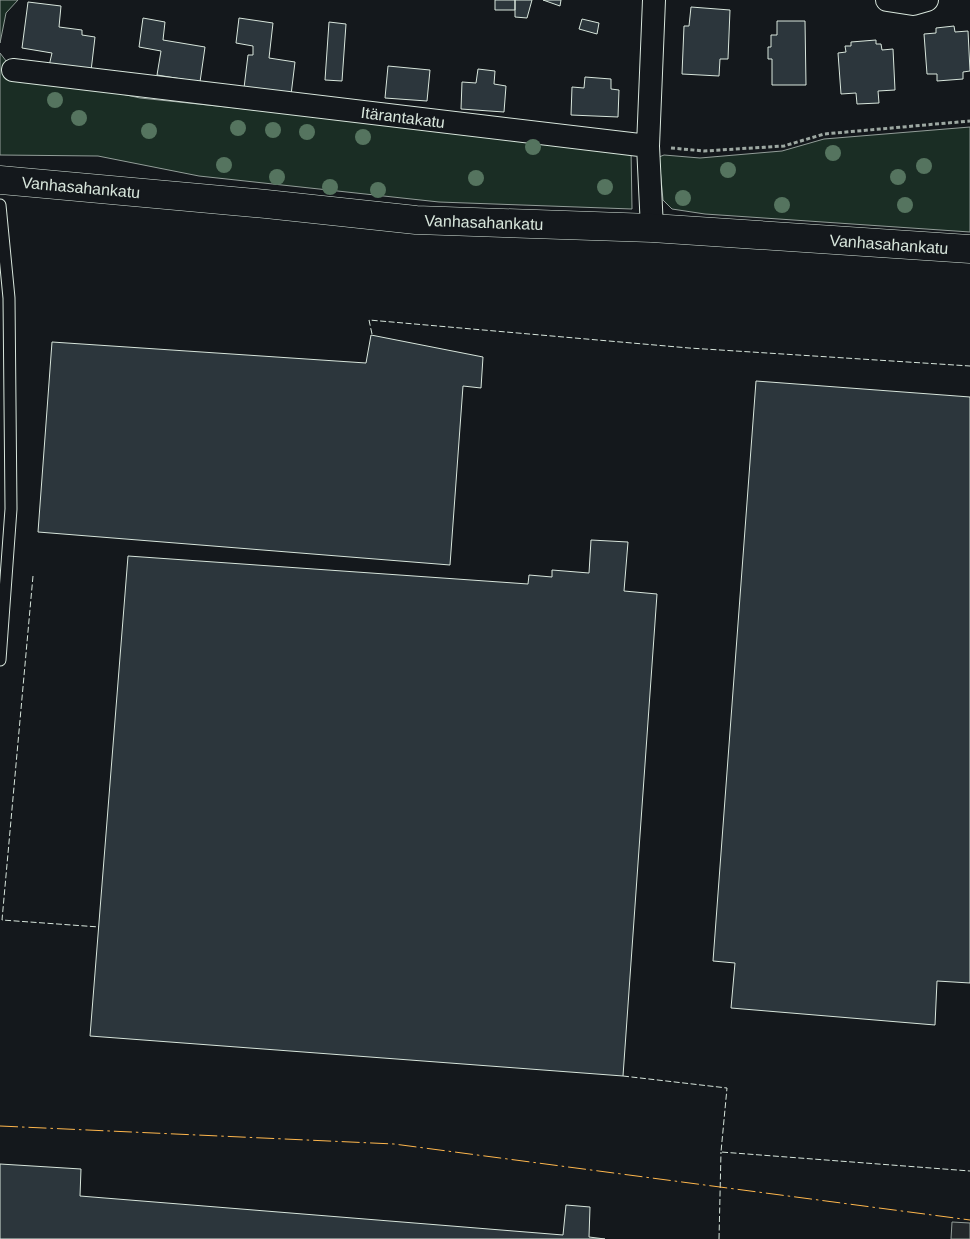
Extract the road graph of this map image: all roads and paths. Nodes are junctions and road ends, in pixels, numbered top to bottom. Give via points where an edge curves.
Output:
1 (654, 0) edge
2 (887, 0) edge
3 (928, 0) edge
4 (13, 70) dead end
5 (970, 121) edge
6 (648, 146) junction
7 (0, 180) edge
8 (0, 205) edge
9 (652, 228) junction
10 (970, 249) edge
11 (0, 660) edge

1 - 6 street
2 - 3 street via 913,4
4 - 6 street, Itärantakatu
5 - 6 path via 824,134 784,146 704,151
6 - 9 street
7 - 9 street, Vanhasahankatu via 416,220
8 - 11 lane via 9,298 11,509
9 - 10 street, Vanhasahankatu

